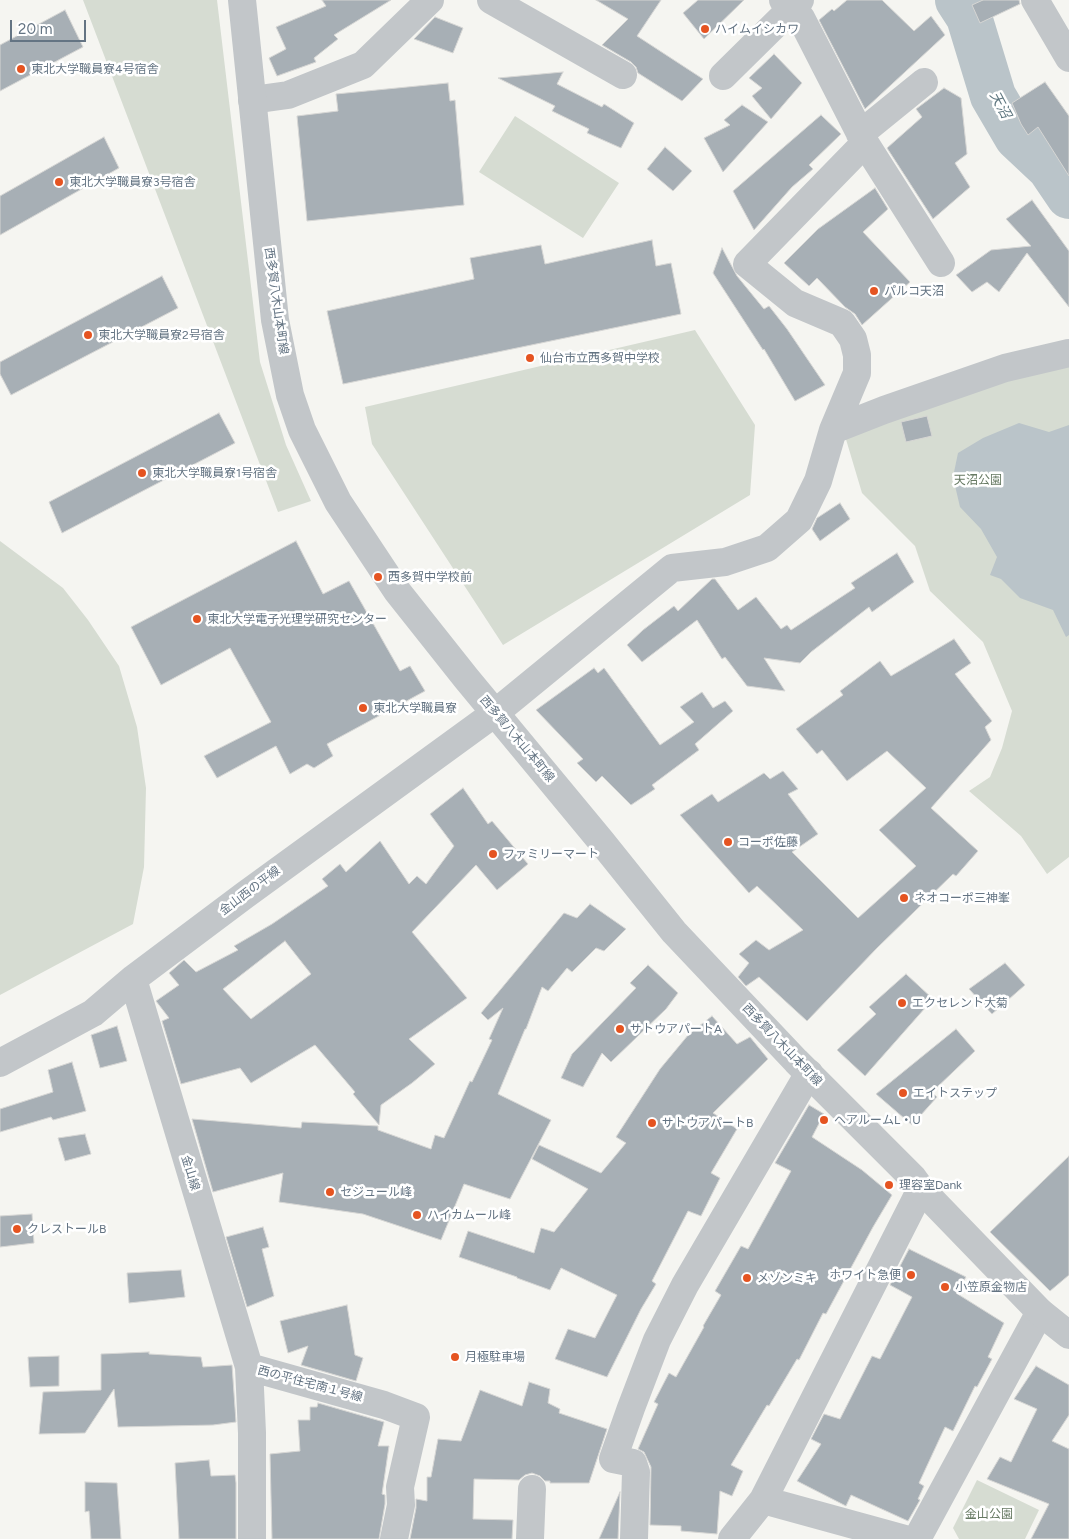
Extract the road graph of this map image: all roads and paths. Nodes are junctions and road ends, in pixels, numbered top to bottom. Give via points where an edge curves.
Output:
1 (242, 0) edge
2 (430, 0) edge
3 (491, 0) edge
4 (1035, 0) edge
5 (791, 3) edge
6 (1069, 58) edge
7 (623, 75) dead end
8 (723, 76) dead end
9 (924, 82) dead end
10 (252, 100) junction
11 (862, 138) junction
12 (942, 263) dead end
13 (1069, 353) edge
14 (833, 430) junction
15 (495, 713) junction
16 (133, 979) junction
17 (0, 1064) edge
18 (809, 1073) junction
19 (921, 1189) junction
20 (1040, 1312) junction
21 (1069, 1335) edge
22 (249, 1367) junction
23 (532, 1489) dead end
24 (763, 1500) junction
25 (824, 1529) edge
26 (252, 1539) edge
27 (394, 1539) edge
28 (530, 1539) edge
29 (634, 1539) edge
30 (732, 1539) edge
31 (905, 1539) edge
32 (917, 1539) edge

1 - 10 street, 西多賀八木山本町線
2 - 10 street via 363,65 288,95
3 - 7 street
4 - 6 street
5 - 8 street
5 - 11 street
9 - 11 street
10 - 15 street, 西多賀八木山本町線 via 276,320 290,395 302,430 338,502 396,591
11 - 12 street
11 - 14 street, 金山西の平線 via 747,264 795,303 842,323 853,339 858,355 857,373
13 - 14 street via 1005,368
14 - 15 street, 金山西の平線 via 818,481 799,520 767,548 725,562 672,568
15 - 16 street, 金山西の平線
15 - 18 street, 西多賀八木山本町線 via 674,932
16 - 17 street, 金山西の平線 via 93,1012
16 - 22 street, 金山線
18 - 19 street, 西多賀八木山本町線
18 - 29 street via 686,1284 657,1340 631,1408 613,1459 633,1463 636,1472
19 - 20 street, 西多賀八木山本町線
19 - 24 street
20 - 21 street, 西多賀八木山本町線
20 - 32 street
22 - 26 street, 西の平住宅南１号線
22 - 27 street, 西の平住宅南１号線 via 416,1417 400,1487 401,1505
23 - 28 street
24 - 25 street
24 - 30 street
25 - 31 street

